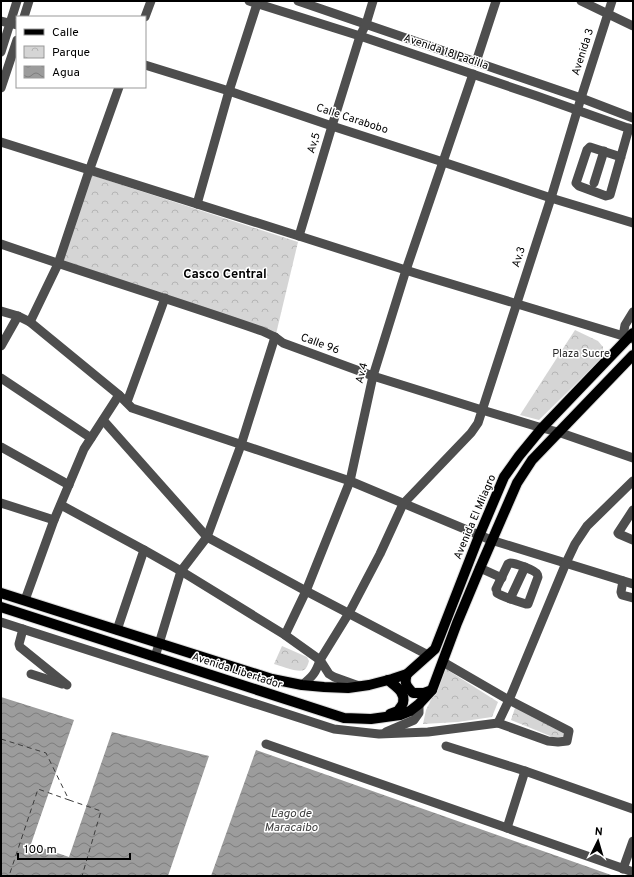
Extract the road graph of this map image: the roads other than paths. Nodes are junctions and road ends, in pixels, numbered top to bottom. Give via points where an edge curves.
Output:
1 (17, 1) edge
2 (29, 1) edge
3 (151, 1) edge
4 (298, 1) edge
5 (373, 1) edge
6 (496, 1) edge
7 (581, 1) edge
8 (612, 1) edge
9 (253, 2) edge
10 (608, 14) junction
11 (24, 16) edge
12 (145, 16) edge
13 (9, 24) edge
14 (366, 24) junction
15 (633, 26) edge
16 (360, 36) junction
17 (16, 43) edge
18 (1, 52) edge
19 (476, 62) junction
20 (146, 65) edge
21 (473, 74) junction
22 (1, 88) edge
23 (119, 88) edge
24 (229, 91) junction
25 (581, 98) junction
26 (577, 110) junction
27 (633, 118) edge
28 (332, 126) junction
29 (631, 129) edge
30 (1, 142) edge
31 (604, 151) junction
32 (621, 157) junction
33 (444, 162) junction
34 (89, 170) junction
35 (594, 183) dead end
36 (551, 198) junction
37 (198, 204) junction
38 (633, 223) edge
39 (299, 236) junction
40 (1, 244) edge
41 (58, 264) junction
42 (406, 270) junction
43 (165, 298) junction
44 (516, 304) junction
45 (1, 311) edge
46 (633, 312) edge
47 (18, 316) junction
48 (30, 322) junction
49 (629, 336) edge
50 (275, 338) junction
51 (1, 346) edge
52 (633, 355) edge
53 (373, 376) junction
54 (1, 378) edge
55 (120, 395) junction
56 (127, 402) junction
57 (482, 410) junction
58 (103, 420) junction
59 (542, 428) junction
60 (558, 432) junction
61 (91, 438) junction
62 (241, 444) junction
63 (1, 447) edge
64 (633, 458) edge
65 (350, 481) junction
66 (633, 481) edge
67 (69, 485) junction
68 (1, 503) edge
69 (402, 504) junction
70 (61, 505) junction
71 (633, 510) edge
72 (54, 520) junction
73 (479, 536) junction
74 (207, 537) junction
75 (492, 540) junction
76 (633, 540) edge
77 (144, 550) junction
78 (566, 563) junction
79 (525, 567) junction
80 (480, 568) junction
81 (181, 571) junction
82 (502, 578) junction
83 (623, 581) junction
84 (633, 584) edge
85 (306, 591) junction
86 (1, 593) edge
87 (633, 598) edge
88 (510, 599) junction
89 (25, 600) junction
90 (1, 607) edge
91 (349, 613) junction
92 (1, 622) edge
93 (22, 629) junction
94 (117, 630) junction
95 (285, 635) junction
96 (158, 643) junction
97 (428, 655) junction
98 (155, 657) junction
99 (320, 660) junction
100 (443, 662) junction
101 (31, 674) dead end
102 (407, 674) junction
103 (388, 680) junction
104 (237, 684) junction
105 (302, 685) junction
106 (359, 686) junction
107 (432, 690) junction
108 (234, 697) junction
109 (509, 700) junction
110 (419, 704) junction
111 (371, 719) junction
112 (498, 723) junction
113 (379, 734) junction
114 (266, 744) dead end
115 (446, 746) dead end
116 (525, 771) junction
117 (633, 809) edge
118 (507, 828) junction
119 (633, 841) edge
120 (623, 869) junction
121 (633, 872) edge

1 - 13 street
2 - 11 street
3 - 12 street
4 - 14 street, Avenida 18 Padilla
5 - 14 street, Av,5
6 - 19 street
7 - 10 street
8 - 10 street, Avenida 3
9 - 16 street, Avenida 18 Padilla
9 - 24 street
10 - 15 street
10 - 25 street, Avenida 3
13 - 18 street
14 - 16 street, Av,5
14 - 19 street, Avenida 18 Padilla
16 - 21 street, Avenida 18 Padilla
16 - 28 street, Av,5
17 - 22 street
19 - 25 street, Avenida 18 Padilla
20 - 24 street, Calle Carabobo
21 - 26 street, Avenida 18 Padilla
21 - 33 street, Av.4
23 - 34 street
24 - 28 street, Calle Carabobo
24 - 37 street
25 - 26 street, Avenida 3
25 - 27 street, Avenida 18 Padilla
26 - 29 street, Avenida 18 Padilla
26 - 36 street, Av.3
28 - 33 street, Calle Carabobo
28 - 39 street, Av,5
29 - 32 street
30 - 34 street
31 - 32 street
31 - 32 street via 590,147 587,150 576,183 579,186 606,196 610,195
31 - 35 street
33 - 36 street, Calle Carabobo
33 - 42 street, Av.4
34 - 37 street
34 - 41 street
36 - 38 street, Calle Carabobo
36 - 44 street, Av.3
37 - 39 street
39 - 42 street
40 - 41 street, Calle 96
41 - 43 street, Calle 96
41 - 48 street
42 - 44 street
42 - 53 street, Av.4
43 - 50 street, Calle 96 via 262,331
43 - 56 street
44 - 49 street
44 - 57 street, Av.3
45 - 47 street
46 - 49 street via 625,325
47 - 48 street
47 - 51 street
48 - 55 street
49 - 59 main road, Avenida El Milagro
50 - 53 street, Calle 96
50 - 62 street
52 - 60 main road
53 - 57 street, Calle 96
53 - 65 street, Av.4
54 - 61 street
55 - 56 street
55 - 58 street
56 - 62 street via 132,408
57 - 59 street, Calle 96
57 - 69 street, Av.3 via 478,423 471,433
58 - 61 street
58 - 74 street
59 - 60 street, Calle 96
59 - 73 main road, Avenida El Milagro via 504,477
60 - 64 street, Calle 96
60 - 75 main road via 532,460 517,483
61 - 67 street
62 - 65 street
62 - 74 street
63 - 67 street
65 - 69 street
65 - 85 street, Av.4
66 - 78 street via 588,526
67 - 70 street
68 - 72 street
69 - 73 street
69 - 91 street via 380,554
70 - 72 street
70 - 77 street
71 - 76 street via 618,532
72 - 89 street
73 - 75 street
73 - 97 main road, Avenida El Milagro via 435,649
74 - 81 street
74 - 85 street
75 - 78 street
75 - 80 main road
77 - 81 street
77 - 94 street
78 - 83 street
78 - 109 street
79 - 82 street via 508,564
79 - 88 street
79 - 88 street via 538,574 528,604
80 - 82 street
80 - 100 main road
81 - 95 street
81 - 96 street
82 - 88 street via 496,592
83 - 84 street
83 - 87 street via 622,595
85 - 91 street
85 - 95 street, Av.4
86 - 89 main road, Avenida Libertador
89 - 94 main road, Avenida Libertador
90 - 98 main road, Avenida Libertador
91 - 97 street
91 - 99 street
92 - 93 street
93 - 101 street via 20,647 67,685
93 - 108 street
94 - 96 main road, Avenida Libertador
95 - 99 street
96 - 98 street
96 - 105 main road, Avenida Libertador via 272,679
97 - 102 main road, Avenida Libertador
98 - 104 main road, Avenida Libertador
99 - 105 street via 312,677
99 - 106 street via 329,674
100 - 107 main road, Avenida Libertador
100 - 109 street
102 - 103 main road, Avenida Libertador
102 - 107 main road via 407,687 413,693
103 - 106 main road, Avenida Libertador
103 - 111 main road via 403,694 403,703 398,711
104 - 108 street
104 - 111 main road, Avenida Libertador via 344,718
105 - 106 main road, Avenida Libertador via 348,688
107 - 110 main road, Avenida Libertador
108 - 113 street via 334,729
109 - 112 street
109 - 112 street via 569,731 567,741 548,741
110 - 111 main road, Avenida Libertador via 400,715
110 - 113 street via 419,713 414,720
112 - 113 street via 428,732
114 - 118 street
115 - 116 street
116 - 117 street
116 - 118 street
118 - 120 street
119 - 120 street
120 - 121 street

